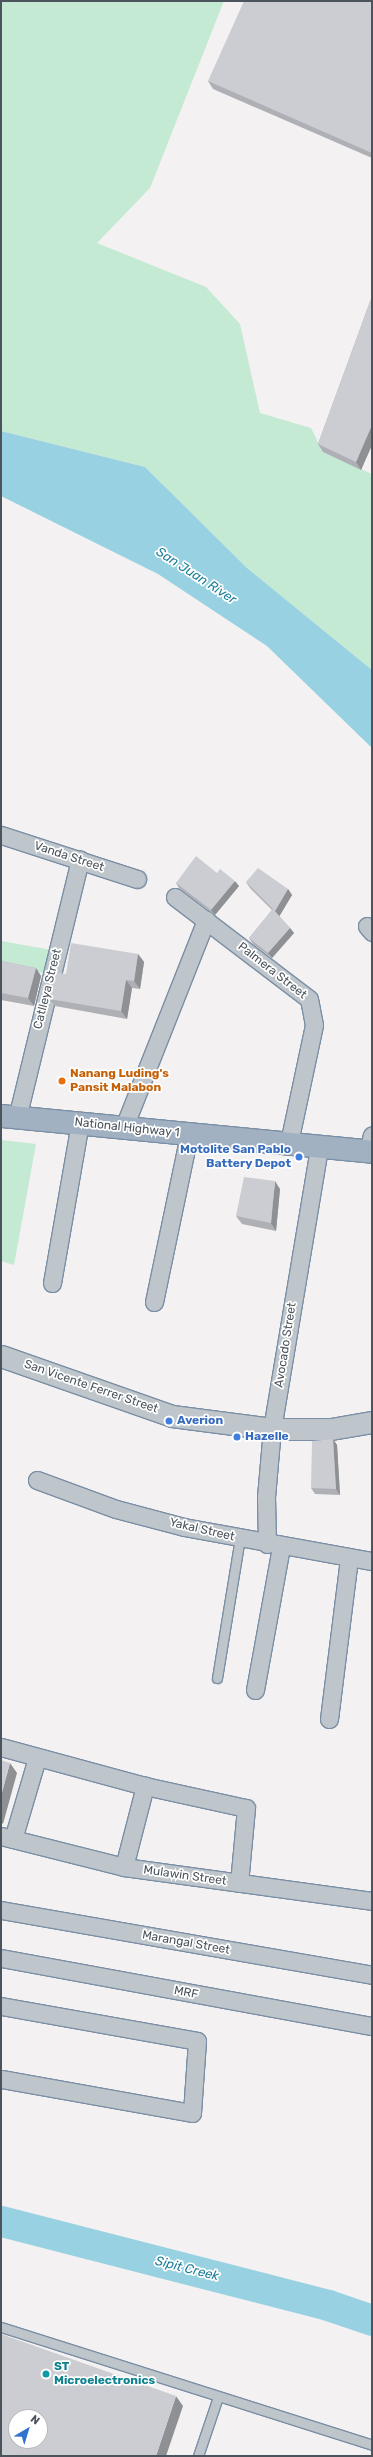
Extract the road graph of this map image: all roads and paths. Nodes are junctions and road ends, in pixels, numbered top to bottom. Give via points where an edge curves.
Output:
1 (1, 835) edge
2 (80, 860) junction
3 (137, 879) dead end
4 (176, 897) dead end
5 (206, 920) junction
6 (9, 1117) edge
7 (80, 1123) junction
8 (124, 1127) junction
9 (189, 1135) junction
10 (289, 1144) junction
11 (371, 1146) edge
12 (319, 1148) junction
13 (52, 1283) dead end
14 (154, 1302) dead end
15 (1, 1356) edge
16 (372, 1422) edge
17 (272, 1429) junction
18 (37, 1480) dead end
19 (240, 1538) junction
20 (274, 1545) junction
21 (349, 1559) junction
22 (372, 1561) edge
23 (217, 1678) dead end
24 (255, 1690) dead end
25 (329, 1719) dead end
26 (1, 1747) edge
27 (37, 1758) junction
28 (145, 1786) junction
29 (7, 1837) edge
30 (124, 1867) junction
31 (239, 1883) junction
32 (372, 1901) edge
33 (1, 1910) edge
34 (1, 1958) edge
35 (372, 1975) edge
36 (1, 2006) edge
37 (372, 2026) edge
38 (1, 2079) edge
39 (1, 2327) edge
40 (218, 2397) junction
41 (372, 2445) edge
42 (198, 2456) edge

1 - 2 street, Vanda Street
2 - 3 street, Vanda Street
2 - 6 street, Catlleya Street
4 - 5 street, Palmera Street
5 - 8 street
5 - 10 street, Palmera Street via 309,999 314,1025
6 - 7 highway, National Highway 1
7 - 8 highway, National Highway 1
7 - 13 street
8 - 9 highway, National Highway 1
9 - 10 highway, National Highway 1
9 - 14 street
10 - 12 highway, National Highway 1
11 - 12 highway, National Highway 1
12 - 17 street, Avocado Street
15 - 17 street, San Vicente Ferrer Street via 172,1416
16 - 17 street, San Vicente Ferrer Street via 331,1429
17 - 20 street, Avocado Street via 266,1497
18 - 19 street, Yakal Street via 116,1509
19 - 20 street, Yakal Street
19 - 23 lane
20 - 21 street, Yakal Street
20 - 24 street, Avocado Street
21 - 22 street, Yakal Street
21 - 25 street
26 - 27 street
27 - 28 street
27 - 29 street
28 - 30 street
28 - 31 street via 246,1808
29 - 30 street, Mulawin Street
30 - 31 street, Mulawin Street
31 - 32 street, Mulawin Street
33 - 35 street, Marangal Street
34 - 37 street, MRF
36 - 38 street via 198,2041 192,2113
39 - 40 lane
40 - 41 lane
40 - 42 lane

